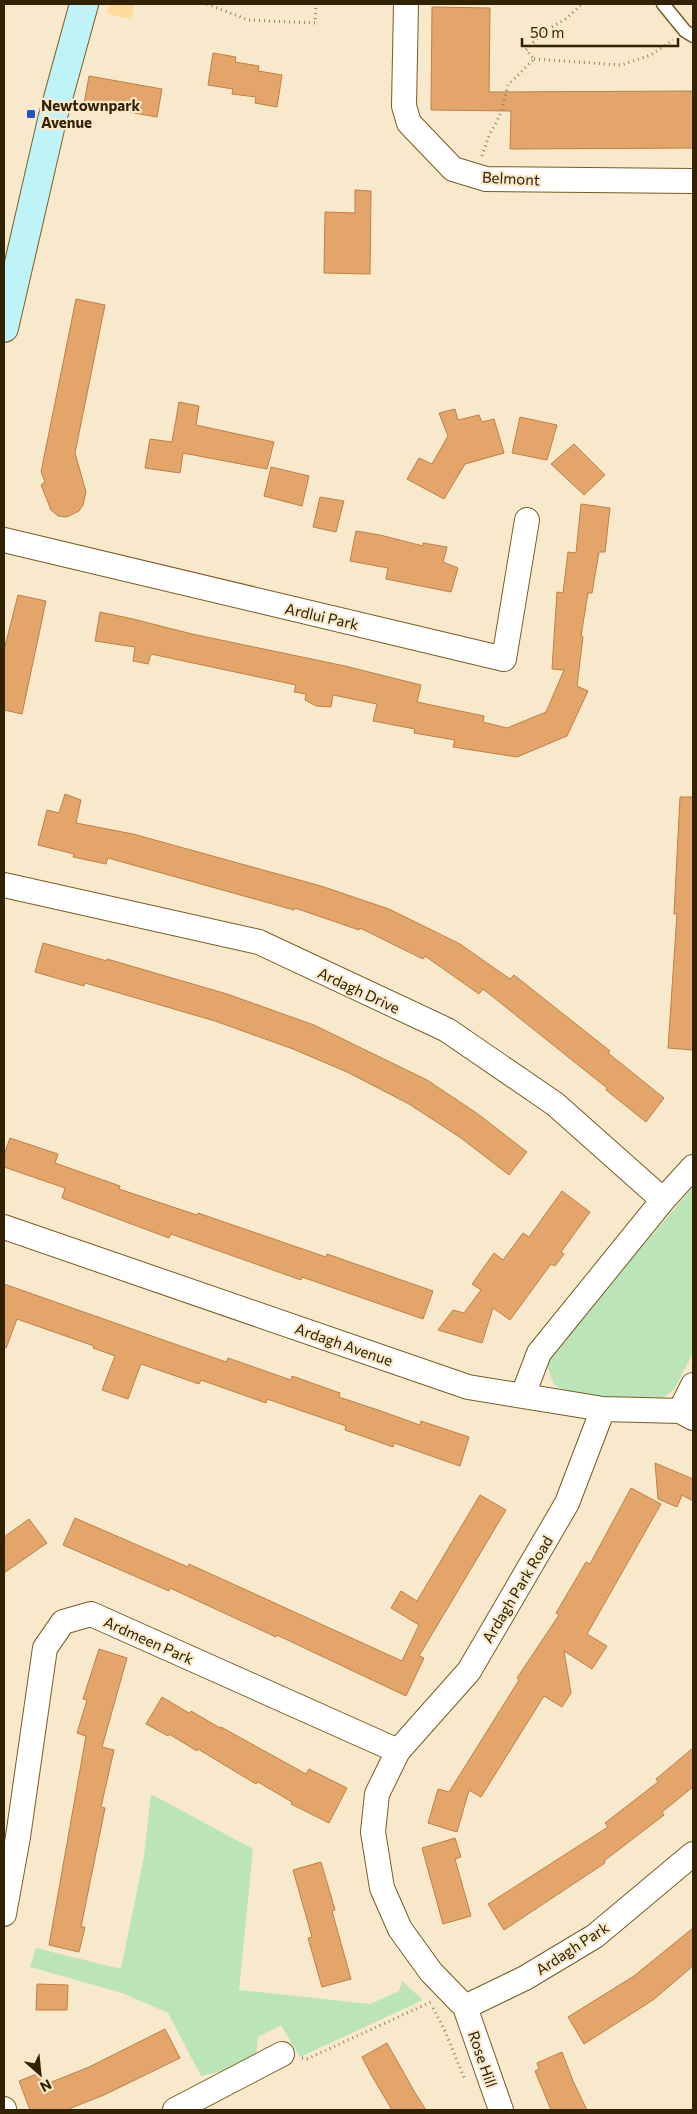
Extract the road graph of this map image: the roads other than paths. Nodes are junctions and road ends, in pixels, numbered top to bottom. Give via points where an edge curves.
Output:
1 (84, 4) edge
2 (406, 4) edge
3 (663, 4) edge
4 (689, 33) edge
5 (693, 181) edge
6 (4, 325) edge
7 (527, 520) dead end
8 (4, 540) edge
9 (4, 885) edge
10 (693, 1167) edge
11 (663, 1200) junction
12 (4, 1227) edge
13 (693, 1385) edge
14 (523, 1396) junction
15 (603, 1409) junction
16 (687, 1415) edge
17 (398, 1751) junction
18 (693, 1854) edge
19 (4, 1914) edge
20 (458, 2000) junction
21 (282, 2054) road end
22 (175, 2110) edge
23 (501, 2110) edge

1 - 6 main road via 52,120
2 - 5 street, Belmont via 404,106 409,124 453,169 486,179
3 - 4 lane
7 - 8 street, Ardlui Park via 504,659
9 - 11 street, Ardagh Drive via 259,942 447,1030 554,1104
10 - 11 street
11 - 14 street via 539,1353
12 - 14 street, Ardagh Avenue via 468,1387
13 - 16 street
14 - 15 street, Ardagh Avenue
15 - 16 street, Ardagh Avenue
15 - 17 street, Ardagh Park Road via 567,1503 469,1671
17 - 19 street, Ardmeen Park via 91,1614 63,1622 45,1648
17 - 20 street, Ardagh Park Road via 377,1794 373,1832 382,1888 400,1929 431,1972
18 - 20 street, Ardagh Park via 594,1936 525,1978
20 - 23 street, Rose Hill
21 - 22 street

